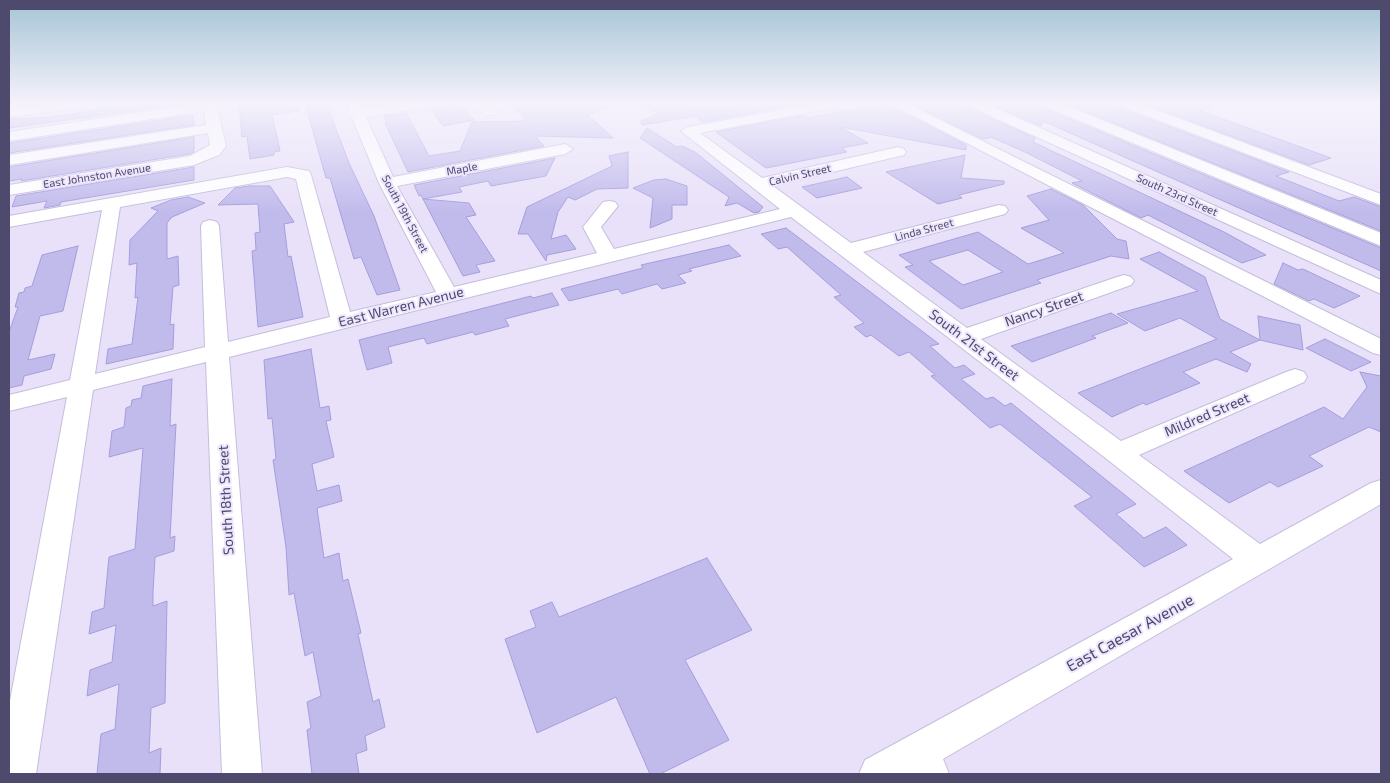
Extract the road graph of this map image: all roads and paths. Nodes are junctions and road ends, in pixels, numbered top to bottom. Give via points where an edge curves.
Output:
1 (140, 140) edge
2 (217, 140) edge
3 (368, 140) edge
4 (700, 140) edge
5 (968, 140) edge
6 (1054, 140) edge
7 (1138, 140) edge
8 (1222, 140) edge
9 (565, 149) dead end
10 (898, 152) dead end
11 (9, 160) edge
12 (387, 183) junction
13 (760, 184) junction
14 (9, 190) edge
15 (1381, 200) edge
16 (112, 203) junction
17 (609, 206) dead end
18 (999, 210) dead end
19 (793, 211) junction
20 (9, 221) edge
21 (210, 226) dead end
22 (1381, 240) edge
23 (849, 250) junction
24 (609, 256) junction
25 (1124, 282) dead end
26 (1381, 288) edge
27 (448, 295) junction
28 (342, 322) junction
29 (964, 337) junction
30 (1381, 348) edge
31 (218, 353) junction
32 (1295, 377) dead end
33 (81, 386) junction
34 (9, 403) edge
35 (1118, 453) junction
36 (1381, 490) edge
37 (1259, 561) junction
38 (922, 764) edge
39 (16, 774) edge
40 (242, 774) edge
41 (879, 774) edge

1 - 11 street
2 - 14 street, East Johnston Avenue via 218,146 213,152 194,160
3 - 12 street, South 19th Street
4 - 13 street, South 21st Street
5 - 30 street
6 - 26 street, South 23rd Street
7 - 22 street
8 - 15 street
9 - 12 street, Maple
10 - 13 street, Calvin Street
12 - 27 street, South 19th Street
13 - 19 street, South 21st Street
16 - 20 street
16 - 28 street via 288,172 303,175
16 - 33 street
17 - 24 street via 592,227
18 - 23 street, Linda Street
19 - 23 street, South 21st Street
19 - 24 street, East Warren Avenue
21 - 31 street, South 18th Street
23 - 29 street, South 21st Street
24 - 27 street, East Warren Avenue
25 - 29 street, Nancy Street
27 - 28 street, East Warren Avenue
28 - 31 street, East Warren Avenue
29 - 35 street, South 21st Street
31 - 33 street, East Warren Avenue
31 - 40 street, South 18th Street
32 - 35 street, Mildred Street
33 - 34 street, East Warren Avenue
33 - 39 street
35 - 37 street, South 21st Street
36 - 37 street, East Caesar Avenue
37 - 38 street, East Caesar Avenue
38 - 41 street, East Caesar Avenue

